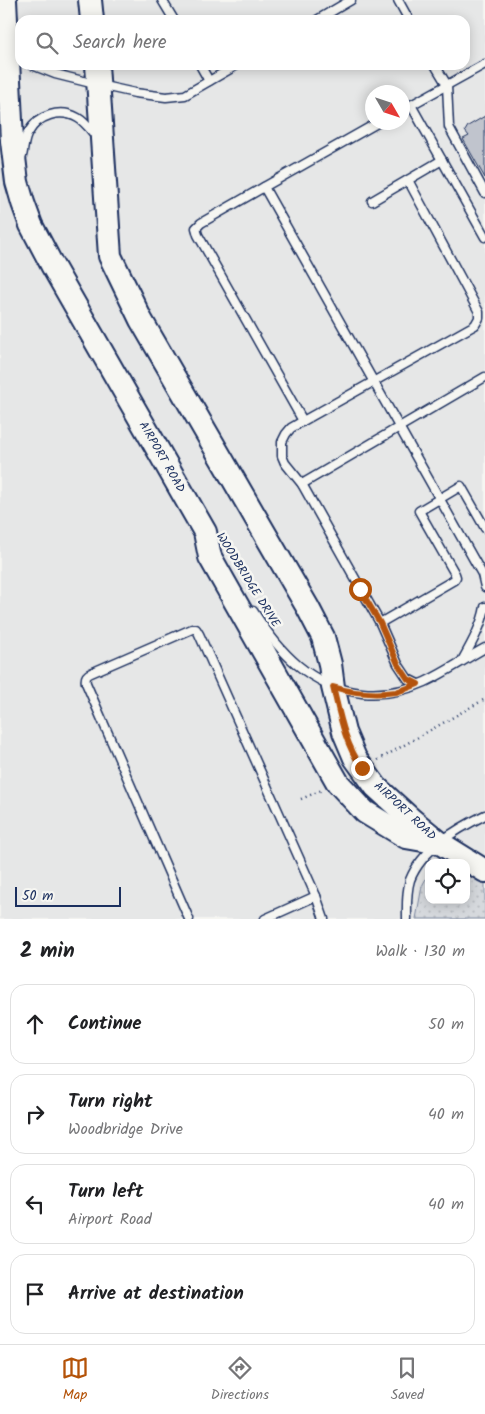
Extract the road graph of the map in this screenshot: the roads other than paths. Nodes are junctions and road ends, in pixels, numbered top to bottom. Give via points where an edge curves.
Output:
1 (5, 0) edge
2 (90, 0) edge
3 (162, 0) edge
4 (351, 0) edge
5 (398, 0) edge
6 (92, 15) edge
7 (171, 15) edge
8 (326, 15) edge
9 (406, 15) edge
10 (485, 64) edge
11 (45, 70) edge
12 (203, 70) edge
13 (228, 70) edge
14 (438, 70) edge
15 (98, 75) edge
16 (209, 80) junction
17 (446, 85) junction
18 (411, 105) joint
19 (365, 130) edge
20 (103, 147) junction
21 (442, 160) junction
22 (408, 180) junction
23 (18, 182) junction
24 (264, 187) junction
25 (485, 193) edge
26 (372, 201) dead end
27 (485, 238) edge
28 (485, 377) edge
29 (373, 382) junction
30 (303, 421) junction
31 (399, 428) junction
32 (302, 484) junction
33 (439, 499) junction
34 (485, 528) edge
35 (205, 532) junction
36 (231, 578) dead end
37 (485, 587) edge
38 (249, 605) dead end
39 (485, 607) edge
40 (380, 623) junction
41 (485, 648) edge
42 (462, 661) junction
43 (418, 684) junction
44 (333, 687) junction
45 (485, 815) edge
46 (440, 843) junction
47 (485, 871) edge
48 (316, 896) junction
49 (189, 919) edge
50 (265, 919) edge
51 (324, 919) edge
52 (407, 919) edge

1 - 23 main road, AIRPORT ROAD via 12,46 12,141
2 - 6 main road
3 - 7 lane
4 - 8 lane
5 - 9 lane
10 - 17 lane
11 - 15 lane via 55,74
12 - 16 lane
13 - 16 lane
14 - 17 lane
15 - 16 lane via 135,93 166,97 185,94
15 - 20 main road, AIRPORT ROAD
17 - 18 lane
17 - 25 lane via 449,127
18 - 21 lane
19 - 24 lane
20 - 23 lane via 79,119 70,115 44,116 26,135
20 - 44 main road, AIRPORT ROAD via 110,256 141,320 308,608 323,637
21 - 22 lane
21 - 27 lane
22 - 26 lane
22 - 29 lane via 479,312 479,318 475,325
23 - 35 main road, AIRPORT ROAD via 31,224 52,265
24 - 29 lane
24 - 30 lane via 196,228
28 - 31 lane
29 - 30 lane
29 - 31 lane
30 - 32 lane via 286,434 281,449 285,462
31 - 32 lane
31 - 33 lane
32 - 40 lane
33 - 34 lane via 461,486
33 - 37 lane via 482,574
33 - 40 lane via 419,511 456,578
35 - 36 lane, WOODBRIDGE DRIVE
35 - 46 main road, AIRPORT ROAD via 210,556 338,783 365,812 406,837
38 - 44 lane, WOODBRIDGE DRIVE via 266,632 294,662
39 - 42 lane
40 - 43 lane via 398,664 408,679
41 - 42 lane, WOODBRIDGE DRIVE
42 - 43 lane, WOODBRIDGE DRIVE
43 - 44 lane, WOODBRIDGE DRIVE via 397,692 373,694
44 - 46 main road, AIRPORT ROAD via 344,732 355,758 376,787
45 - 46 lane
46 - 47 main road, AIRPORT ROAD
46 - 52 lane via 416,868 407,895
48 - 49 lane via 199,634 192,629 91,673 85,679
48 - 50 lane
48 - 51 lane

